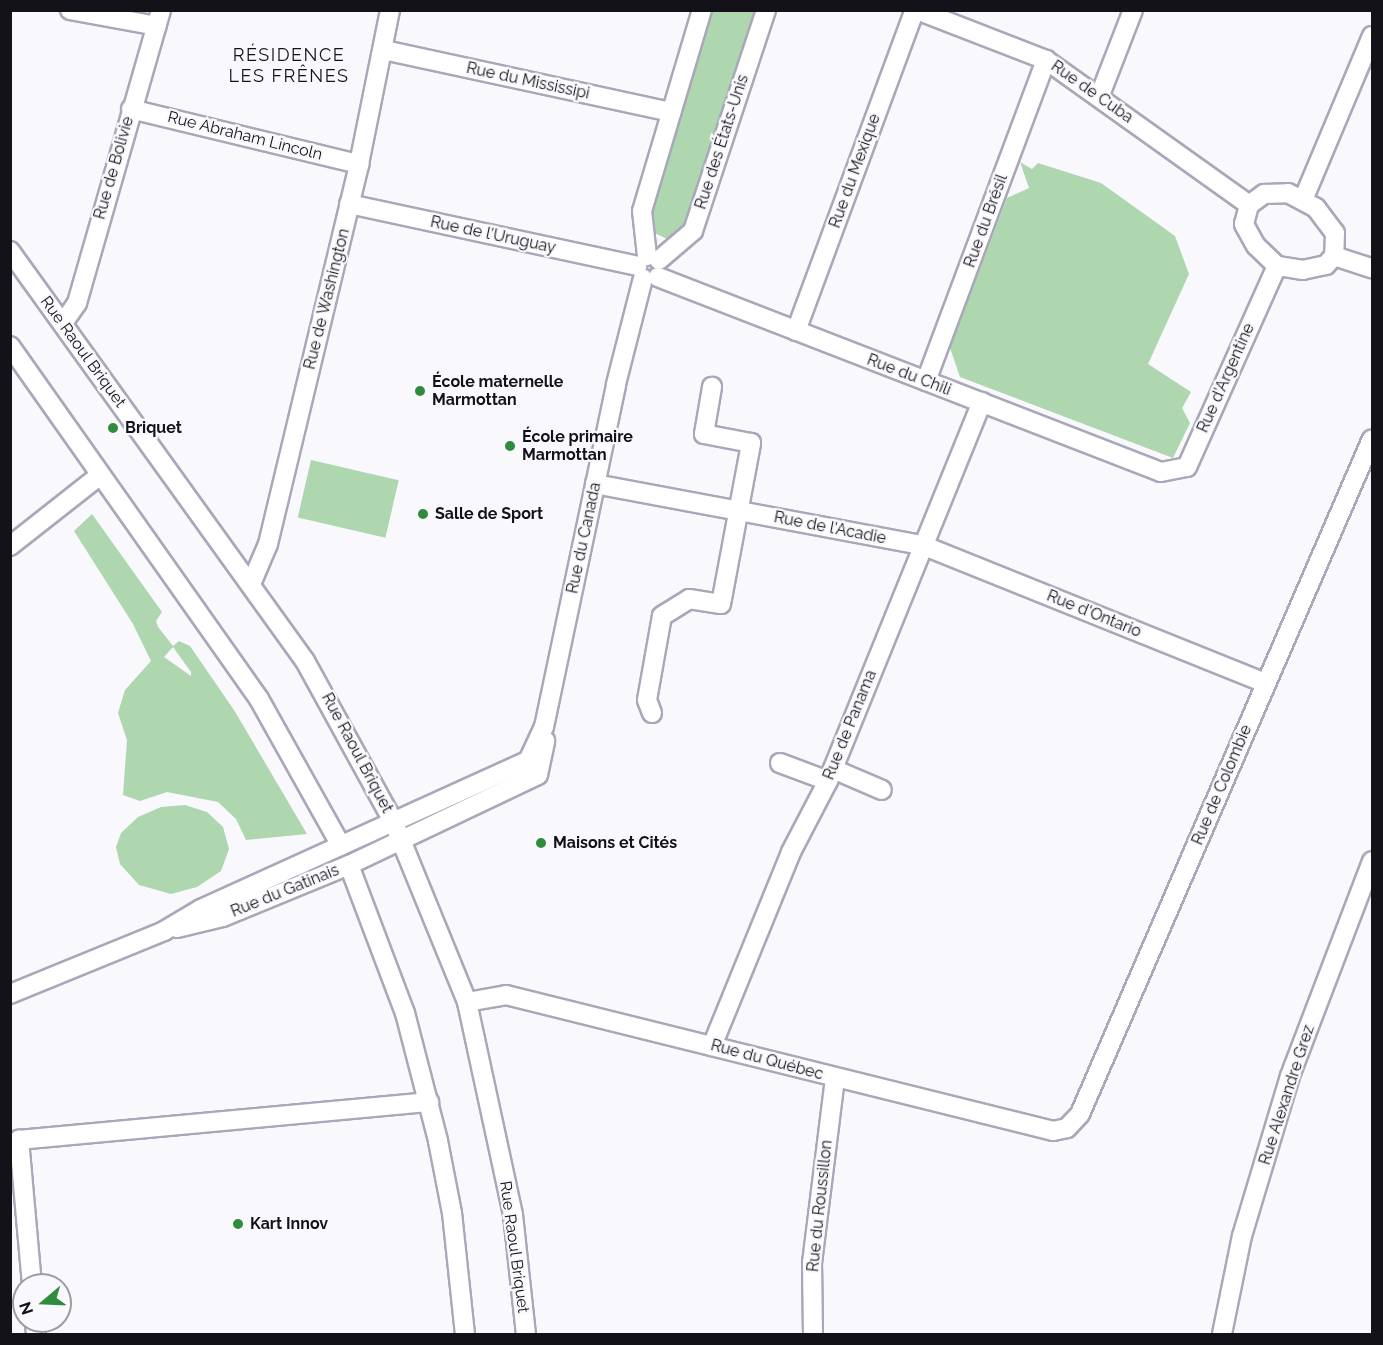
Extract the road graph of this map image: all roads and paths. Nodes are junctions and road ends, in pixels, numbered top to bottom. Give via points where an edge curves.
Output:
1 (70, 10) edge
2 (390, 10) edge
3 (702, 10) edge
4 (766, 10) edge
5 (916, 10) edge
6 (1133, 10) edge
7 (159, 18) edge
8 (1372, 36) edge
9 (384, 50) junction
10 (1046, 60) junction
11 (1100, 95) junction
12 (131, 109) junction
13 (671, 112) junction
14 (359, 164) junction
15 (1303, 200) junction
16 (349, 204) junction
17 (1249, 205) junction
18 (10, 251) edge
19 (1335, 256) junction
20 (1277, 266) junction
21 (649, 267) junction
22 (1372, 268) edge
23 (63, 323) junction
24 (796, 331) junction
25 (10, 346) edge
26 (926, 381) junction
27 (712, 387) dead end
28 (982, 402) junction
29 (1372, 439) edge
30 (1161, 472) joint
31 (99, 476) junction
32 (595, 484) junction
33 (738, 510) junction
34 (922, 545) junction
35 (10, 546) edge
36 (251, 584) junction
37 (1265, 683) junction
38 (652, 713) dead end
39 (544, 727) junction
40 (780, 763) dead end
41 (830, 775) junction
42 (882, 790) dead end
43 (394, 823) junction
44 (403, 841) junction
45 (341, 846) junction
46 (1372, 861) edge
47 (349, 865) junction
48 (164, 931) junction
49 (10, 994) edge
50 (467, 1002) junction
51 (712, 1046) junction
52 (836, 1078) junction
53 (429, 1102) junction
54 (1067, 1128) joint
55 (31, 1273) edge
56 (465, 1335) edge
57 (526, 1335) edge
58 (813, 1335) edge
59 (1222, 1335) edge

1 - 7 street
2 - 9 street, Rue de Washington
3 - 13 street
4 - 21 street, Rue des États-Unis via 693,231
5 - 10 street, Rue de Cuba
5 - 24 street, Rue du Mexique
6 - 11 street
7 - 12 street, Rue de Bolivie
8 - 15 street
9 - 13 street, Rue du Mississipi
9 - 14 street, Rue de Washington
10 - 11 street, Rue de Cuba
10 - 26 street, Rue du Brésil
11 - 17 street, Rue de Cuba
12 - 14 street, Rue Abraham Lincoln
12 - 23 street, Rue de Bolivie via 77,303
13 - 21 street via 642,211
14 - 16 street, Rue de Washington
15 - 17 street via 1288,193 1264,194
15 - 19 street via 1316,208 1335,233
16 - 21 street, Rue de l'Uruguay
16 - 36 street, Rue de Washington via 268,544
17 - 20 street via 1244,224 1256,246
18 - 23 street, Rue Raoul Briquet
19 - 20 street via 1326,265 1303,270
19 - 22 street
20 - 30 street, Rue d'Argentine via 1187,467
21 - 24 street, Rue du Chili
21 - 32 street, Rue du Canada
23 - 36 street, Rue Raoul Briquet
24 - 26 street, Rue du Chili
25 - 31 street
26 - 28 street, Rue du Chili
27 - 33 street via 704,434 751,443
28 - 30 street, Rue du Chili
28 - 34 street, Rue de Panama
29 - 37 street, Rue de Colombie
31 - 35 street
31 - 45 street via 259,699
32 - 33 street, Rue de l'Acadie
32 - 39 street, Rue du Canada
33 - 34 street, Rue de l'Acadie
33 - 38 street via 720,604 689,599 662,616 647,700
34 - 37 street, Rue d'Ontario
34 - 41 street, Rue de Panama
36 - 43 street, Rue Raoul Briquet via 328,697
37 - 54 street, Rue de Colombie via 1080,1114
39 - 43 street, Rue du Canada via 528,761
39 - 44 street, Rue du Canada via 545,746 538,775
40 - 41 street
41 - 42 street
41 - 51 street, Rue de Panama via 791,852
43 - 44 street, Rue Raoul Briquet
43 - 45 street, Rue du Gatinais
44 - 47 street, Rue du Gatinais
44 - 50 street, Rue Raoul Briquet
45 - 48 street, Rue du Gatinais via 201,909
46 - 59 street, Rue Alexandre Grez via 1290,1076 1242,1236
47 - 48 street, Rue du Gatinais via 223,917
47 - 53 street via 386,955
48 - 49 street, Rue du Gatinais
50 - 51 street, Rue du Québec via 506,995
50 - 57 street, Rue Raoul Briquet via 513,1215
51 - 52 street, Rue du Québec
52 - 54 street, Rue du Québec via 1053,1131
52 - 58 street, Rue du Roussillon via 812,1263
53 - 55 street via 19,1140
53 - 56 street via 452,1213

